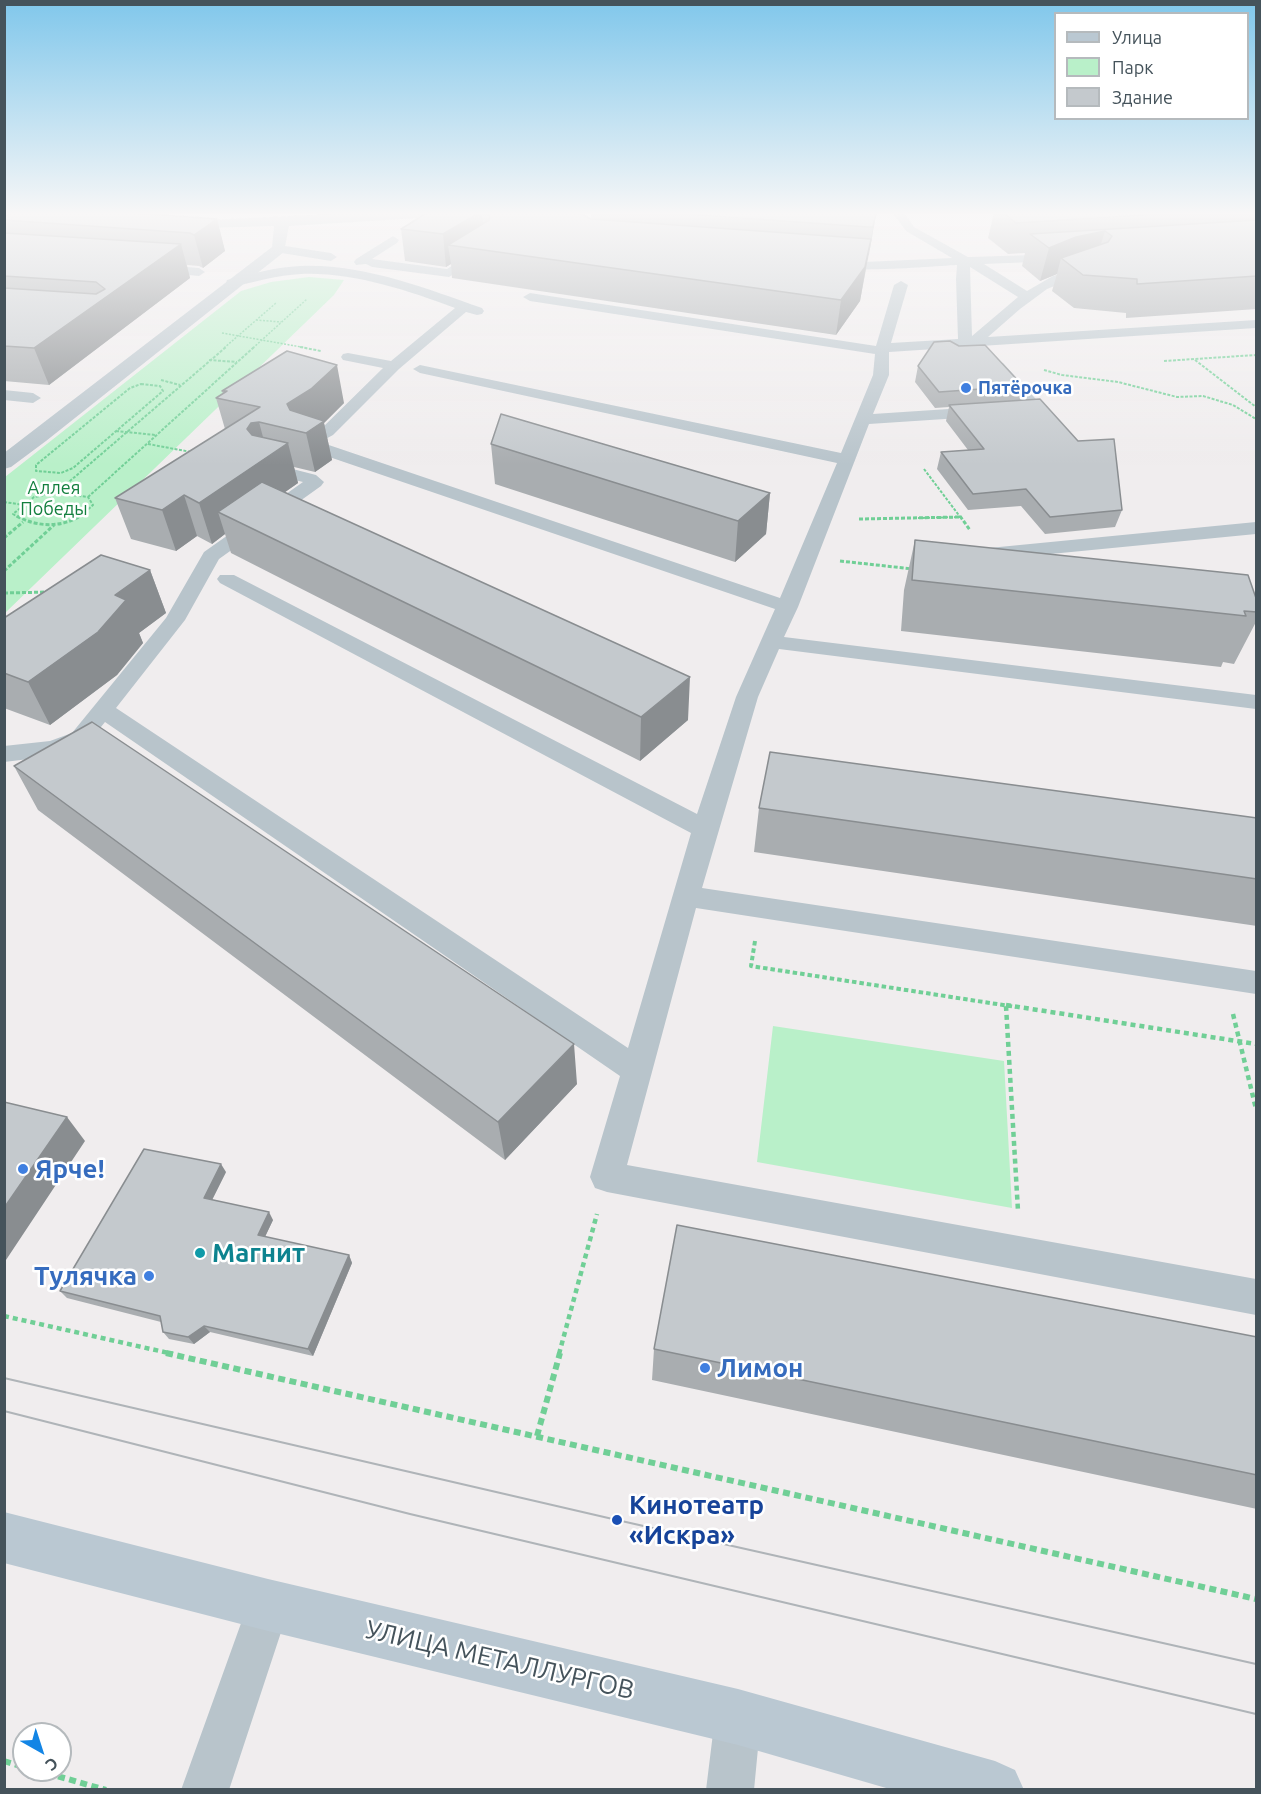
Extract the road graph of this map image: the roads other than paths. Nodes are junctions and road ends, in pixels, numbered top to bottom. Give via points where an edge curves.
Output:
1 (215, 297) edge
2 (435, 297) edge
3 (530, 297) edge
4 (898, 297) edge
5 (965, 297) edge
6 (1027, 297) edge
7 (1257, 324) edge
8 (975, 345) junction
9 (882, 353) junction
10 (348, 357) road end
11 (394, 366) junction
12 (420, 369) dead end
13 (4, 395) edge
14 (33, 398) edge
15 (863, 420) junction
16 (848, 460) junction
17 (4, 463) edge
18 (269, 468) edge
19 (1257, 528) edge
20 (989, 554) edge
21 (227, 579) dead end
22 (788, 607) junction
23 (773, 642) junction
24 (1257, 702) edge
25 (103, 710) junction
26 (4, 754) edge
27 (705, 830) junction
28 (686, 896) junction
29 (1257, 983) edge
30 (637, 1071) junction
31 (1257, 1297) edge
32 (4, 1537) edge
33 (268, 1605) junction
34 (738, 1717) junction
35 (205, 1790) edge
36 (730, 1790) edge
37 (995, 1790) edge

1 - 17 street
2 - 11 lane via 471,308
3 - 9 lane
4 - 9 lane
5 - 8 lane
6 - 8 lane
7 - 8 lane
8 - 9 lane
8 - 9 lane
8 - 15 lane via 1036,408
9 - 15 lane via 880,375
10 - 11 lane
11 - 22 lane via 327,432 306,443
12 - 16 lane
13 - 14 lane
15 - 16 lane
16 - 22 lane
18 - 25 lane via 315,482 211,556 175,620
19 - 20 lane
21 - 27 lane
22 - 23 lane
23 - 24 lane
23 - 27 lane via 747,697
25 - 26 lane via 80,738 54,748
25 - 30 lane
27 - 28 lane
28 - 29 lane
28 - 30 lane
30 - 31 lane via 607,1177
32 - 33 main road, УЛИЦА МЕТАЛЛУРГОВ
33 - 34 main road, УЛИЦА МЕТАЛЛУРГОВ
33 - 35 lane
34 - 36 lane
34 - 37 main road, УЛИЦА МЕТАЛЛУРГОВ

